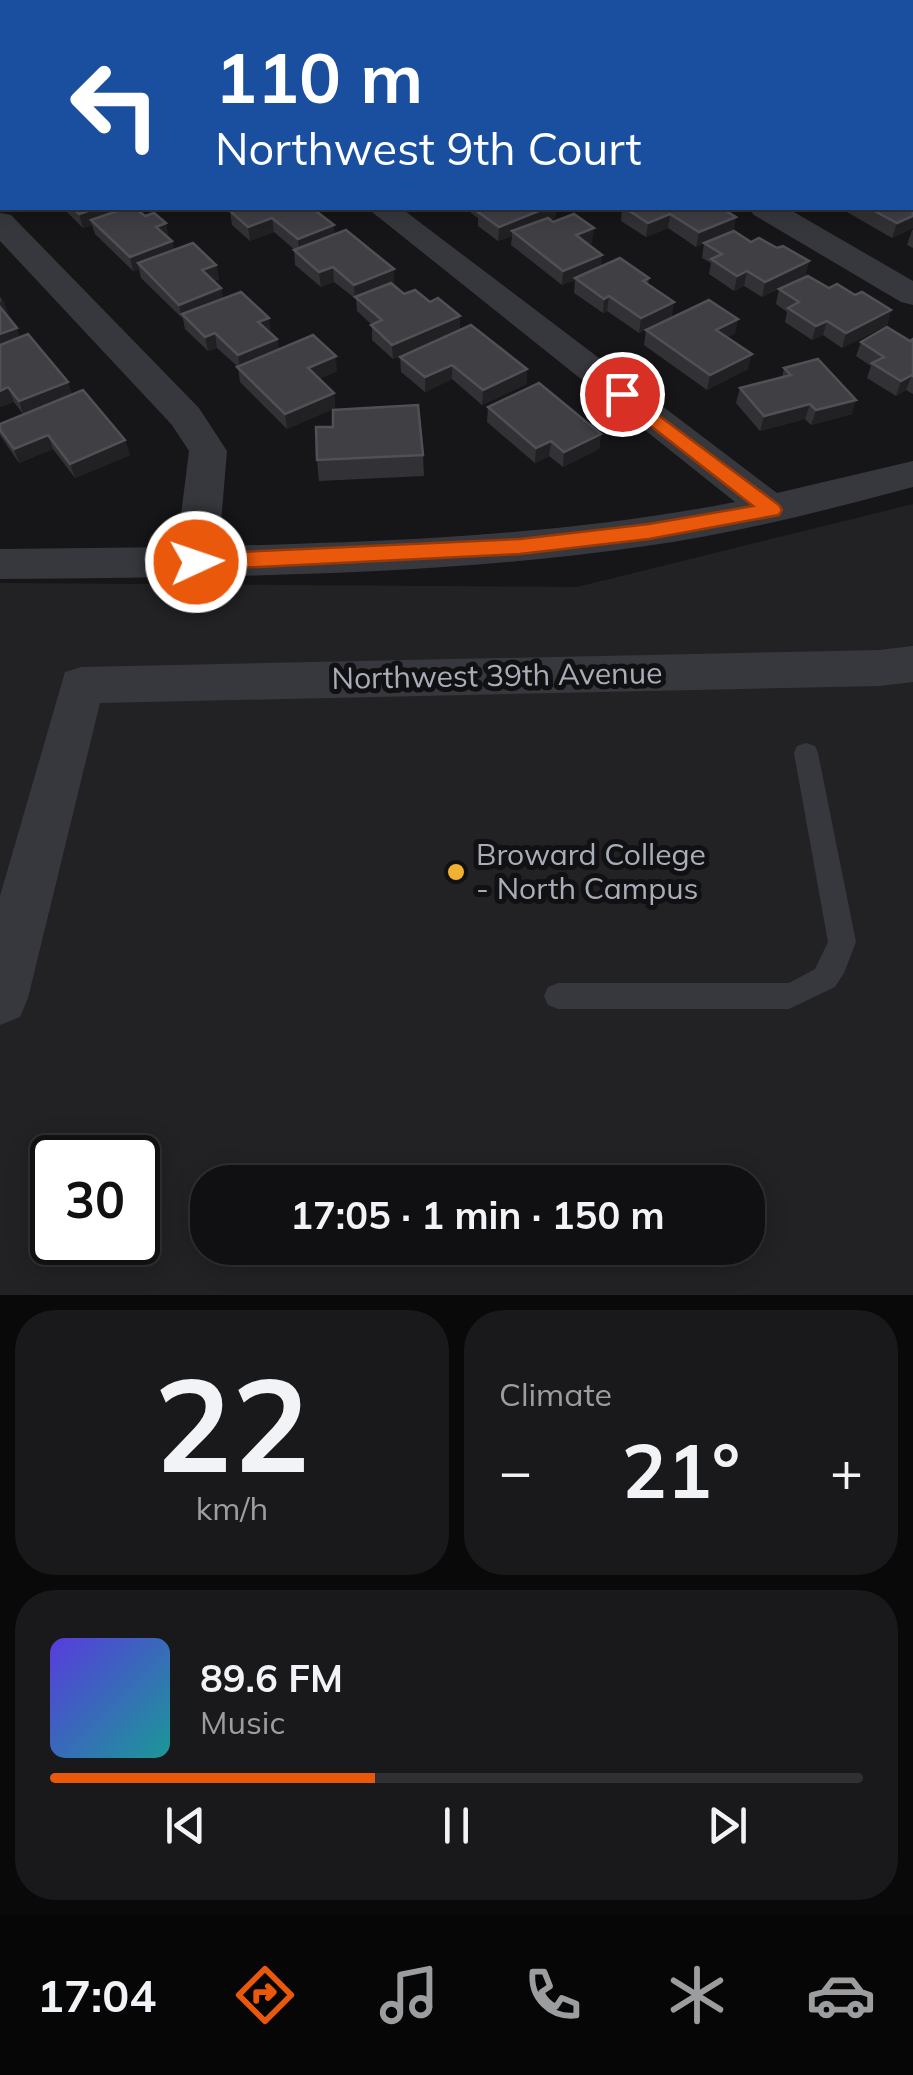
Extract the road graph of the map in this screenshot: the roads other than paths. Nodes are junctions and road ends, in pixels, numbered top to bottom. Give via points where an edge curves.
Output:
1 (385, 210) edge
2 (767, 210) edge
3 (0, 222) edge
4 (913, 295) edge
5 (913, 474) edge
6 (772, 510) junction
7 (196, 562) junction
8 (0, 564) edge
9 (913, 664) edge
10 (806, 753) dead end
11 (558, 996) dead end
12 (0, 998) edge

1 - 6 street
2 - 4 street
3 - 7 street via 186,417 208,452
5 - 6 street
6 - 7 street via 520,546
7 - 8 street
9 - 12 street, Northwest 39th Avenue via 81,685
10 - 11 lane via 842,942 835,969 816,987 789,996

